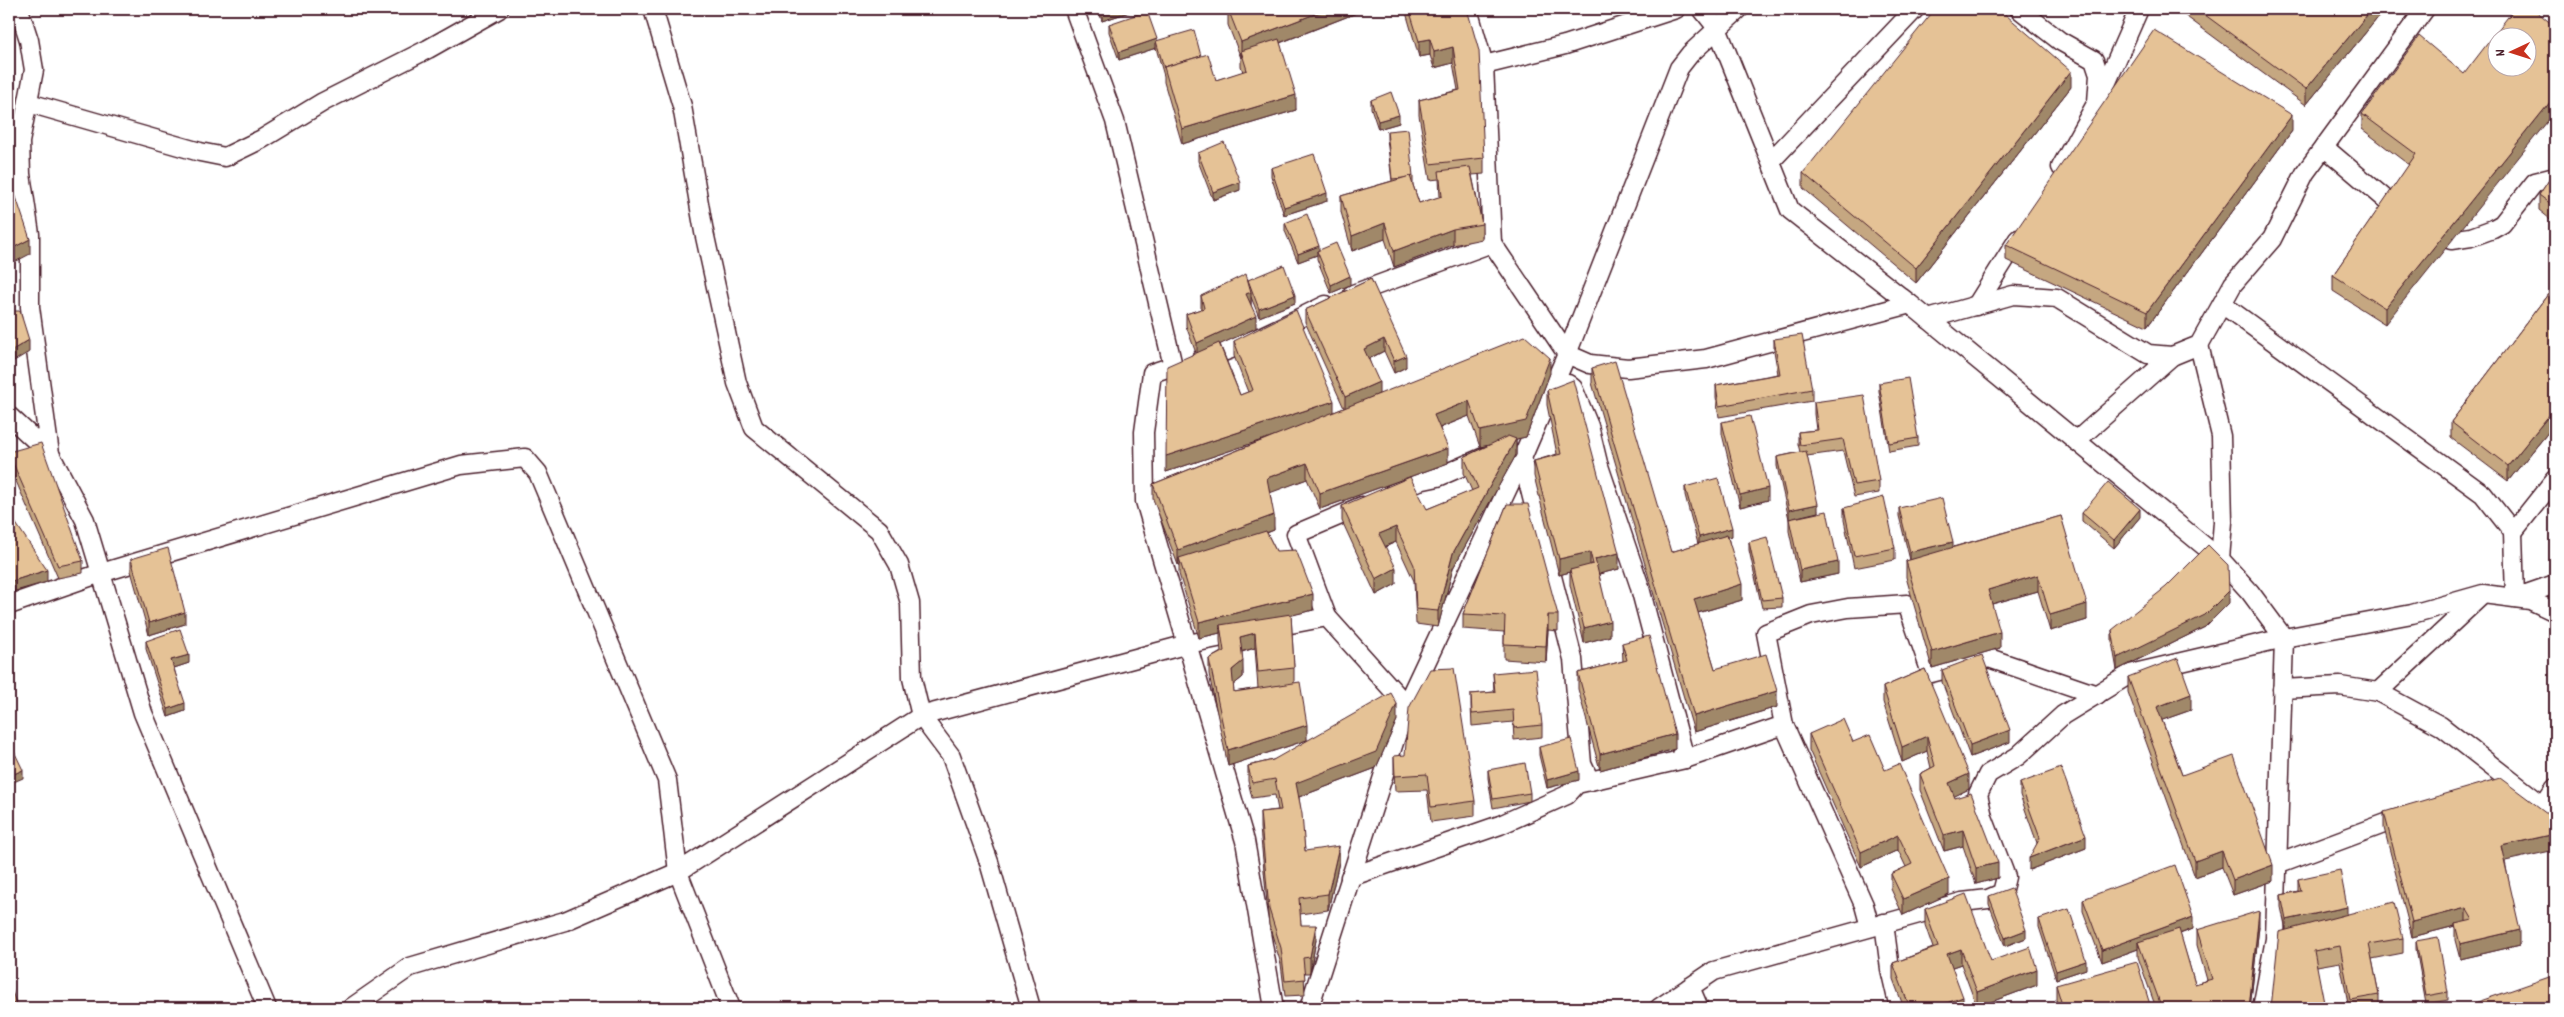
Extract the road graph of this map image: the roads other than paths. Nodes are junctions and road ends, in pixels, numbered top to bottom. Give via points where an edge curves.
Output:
1 (19, 9) edge
2 (499, 9) edge
3 (653, 9) edge
4 (1074, 9) edge
5 (1468, 9) edge
6 (1676, 9) edge
7 (1702, 9) edge
8 (1739, 9) edge
9 (1915, 9) edge
10 (2019, 9) edge
11 (2139, 9) edge
12 (2425, 9) edge
13 (1717, 28) junction
14 (1484, 65) junction
15 (2097, 102) junction
16 (29, 103) junction
17 (2324, 147) junction
18 (1770, 161) junction
19 (2555, 177) edge
20 (2052, 182) edge
21 (2028, 220) edge
22 (1492, 243) junction
23 (1910, 304) junction
24 (2222, 304) junction
25 (1976, 306) junction
26 (1928, 319) junction
27 (2199, 345) junction
28 (1567, 354) junction
29 (2172, 356) junction
30 (1173, 366) junction
31 (1557, 376) junction
32 (9, 416) edge
33 (2076, 441) junction
34 (1513, 453) junction
35 (50, 454) junction
36 (2555, 478) edge
37 (2513, 532) junction
38 (2220, 559) junction
39 (101, 573) junction
40 (2555, 584) edge
41 (2482, 594) junction
42 (2515, 598) junction
43 (9, 605) edge
44 (2555, 612) edge
45 (1327, 617) junction
46 (2284, 638) junction
47 (1188, 644) junction
48 (2282, 689) junction
49 (2378, 692) junction
50 (2096, 695) junction
51 (1406, 705) junction
52 (921, 716) junction
53 (1784, 725) junction
54 (1685, 759) junction
55 (2507, 778) junction
56 (1590, 781) junction
57 (2489, 785) edge
58 (2555, 788) edge
59 (2424, 809) edge
60 (2549, 810) edge
61 (2277, 864) junction
62 (678, 872) junction
63 (1350, 877) junction
64 (1877, 925) junction
65 (1690, 987) junction
66 (268, 1008) edge
67 (351, 1008) edge
68 (731, 1008) edge
69 (1031, 1008) edge
70 (1274, 1008) edge
71 (1309, 1008) edge
72 (1659, 1008) edge
73 (1698, 1008) edge
74 (1899, 1008) edge
75 (2262, 1008) edge

1 - 16 street via 34,70
2 - 16 street via 323,102 262,139 225,156 200,152
3 - 52 street via 682,106 704,232 737,383 754,428 878,530 891,551 910,603 912,678
4 - 30 street via 1115,121
5 - 14 street
6 - 14 street via 1565,45
7 - 13 street
8 - 13 street
9 - 18 street
10 - 15 street via 2060,41 2094,60 2099,76
11 - 15 street
12 - 17 street
13 - 18 street
13 - 28 street via 1679,68
14 - 22 street
15 - 20 street
16 - 35 street via 20,142 21,174 30,234 30,307
17 - 19 street via 2418,226 2451,240 2471,237 2502,224 2535,182
17 - 24 street via 2304,173 2272,239 2233,284
18 - 23 street via 1790,210
21 - 25 street
22 - 28 street
22 - 30 street via 1328,304 1218,355
23 - 26 street
23 - 28 street via 1706,359 1628,368 1590,364
24 - 27 street
24 - 37 street via 2483,494
25 - 26 street
25 - 29 street via 2013,295 2058,298 2148,354
26 - 33 street
27 - 29 street
27 - 38 street via 2221,436 2223,522
28 - 31 street
29 - 33 street
30 - 47 street via 1152,374 1144,432 1145,501
31 - 34 street
31 - 54 street via 1573,388 1589,426 1638,584
32 - 35 street
33 - 38 street
34 - 45 street via 1419,481 1296,534
34 - 51 street
34 - 56 street via 1573,659 1582,764
35 - 39 street via 85,520
36 - 37 street
37 - 42 street
38 - 46 street via 2250,592
39 - 43 street
39 - 62 street via 461,465 525,458 538,473 667,780
39 - 66 street via 143,712
40 - 42 street
41 - 42 street
41 - 46 street via 2412,614
41 - 49 street
42 - 44 street via 2530,600
45 - 47 street
45 - 51 street
46 - 48 street
46 - 50 street via 2130,674
47 - 52 street
47 - 70 street via 1245,841
48 - 49 street via 2340,686
48 - 61 street
49 - 55 street via 2441,726
50 - 53 street via 1989,658 1931,673 1907,604 1848,608 1812,615 1766,633
50 - 64 street via 2063,715 2018,756 1988,774 1978,794 1983,817 2006,876 2002,893
51 - 63 street
52 - 62 street
52 - 69 street via 951,756 989,862
53 - 54 street
53 - 64 street via 1864,905
54 - 56 street
55 - 57 street
55 - 60 street
56 - 63 street via 1577,784 1567,795 1500,825
58 - 60 street
59 - 61 street
61 - 75 street via 2275,939
62 - 67 street via 565,921 410,967
62 - 68 street
63 - 71 street
64 - 65 street via 1714,971
64 - 74 street
65 - 72 street
65 - 73 street

